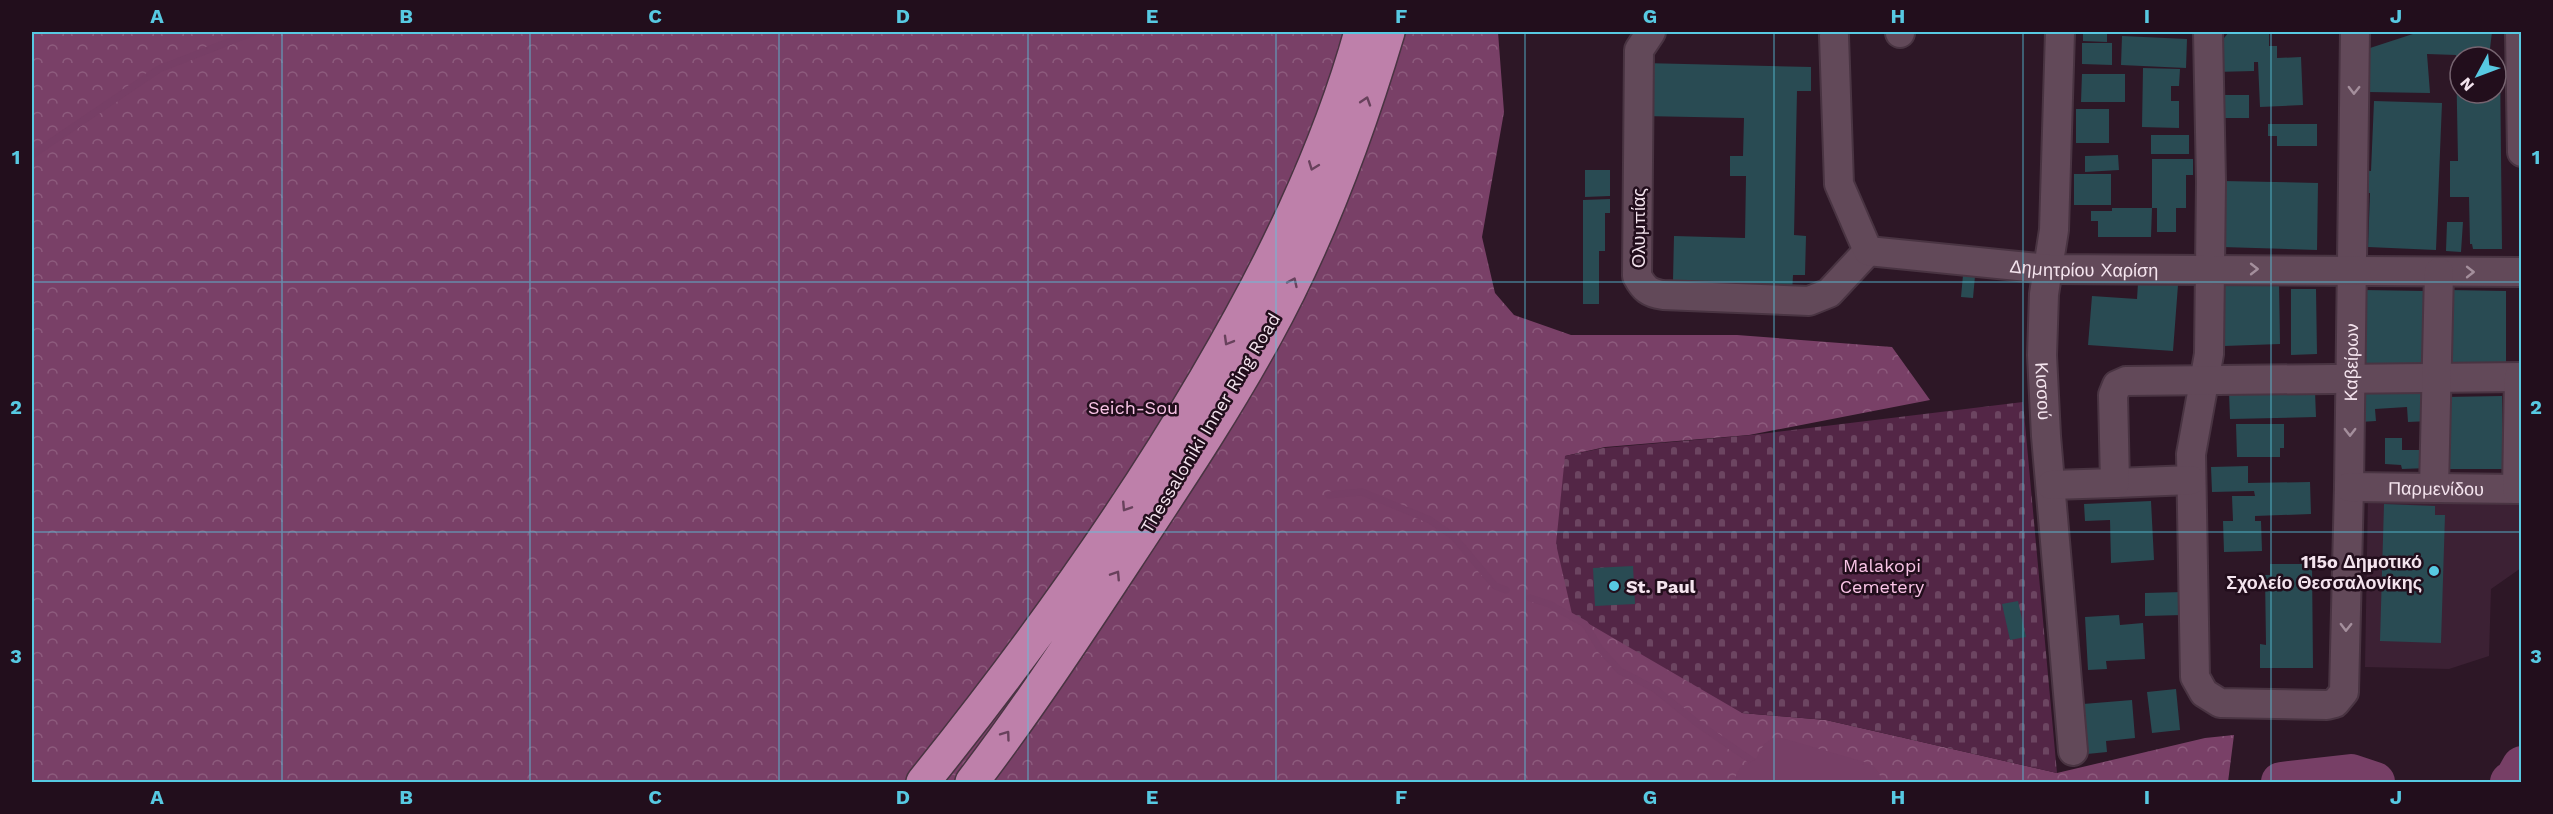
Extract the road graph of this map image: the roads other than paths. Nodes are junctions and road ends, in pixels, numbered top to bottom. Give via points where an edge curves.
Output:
1 (1360, 32) edge
2 (1388, 32) edge
3 (1651, 32) edge
4 (2060, 32) edge
5 (2208, 32) edge
6 (2355, 32) edge
7 (2520, 32) edge
8 (1834, 36) dead end
9 (2522, 152) edge
10 (1868, 251) junction
11 (2048, 268) junction
12 (2210, 268) junction
13 (2351, 270) junction
14 (2439, 272) junction
15 (2522, 272) edge
16 (2438, 376) junction
17 (2520, 377) edge
18 (2205, 378) junction
19 (2350, 378) junction
20 (2191, 480) junction
21 (2115, 483) junction
22 (2051, 485) junction
23 (2349, 487) junction
24 (2434, 488) junction
25 (2519, 489) edge
26 (2073, 751) dead end
27 (923, 783) edge
28 (972, 783) edge

1 -> 27 highway via 1352,64 1308,180 1279,245 1214,365 1115,525
28 -> 2 highway, Thessaloniki Inner Ring Road via 1042,686 1160,508 1266,335 1339,179
3 - 10 street, Ολυμπίας via 1639,50 1638,276 1642,286 1648,292 1663,295 1809,301 1828,293
4 - 11 street, Κισσού via 2055,221
5 - 12 street
6 -> 13 street, Καβείρων
7 - 9 street
8 - 10 street via 1839,184
10 - 11 street, Δημητρίου Χαρίση
11 - 12 street, Δημητρίου Χαρίση
11 - 22 street, Κισσού via 2042,335
12 -> 13 street, Δημητρίου Χαρίση
12 - 18 street
13 - 14 street, Δημητρίου Χαρίση
13 - 19 street, Καβείρων
14 -> 15 street, Δημητρίου Χαρίση
14 - 16 street
16 - 17 street
16 - 19 street
16 - 24 street
17 - 25 street
18 - 19 street
18 - 20 street via 2192,440
18 - 21 street via 2126,381 2117,385 2113,395
19 -> 23 street, Καβείρων
20 - 21 street
23 -> 20 street, Καβείρων via 2344,692 2335,703 2327,705 2227,704 2204,693 2195,677
21 - 22 street
22 - 26 street, Κισσού
23 - 24 street, Παρμενίδου
24 - 25 street, Παρμενίδου

